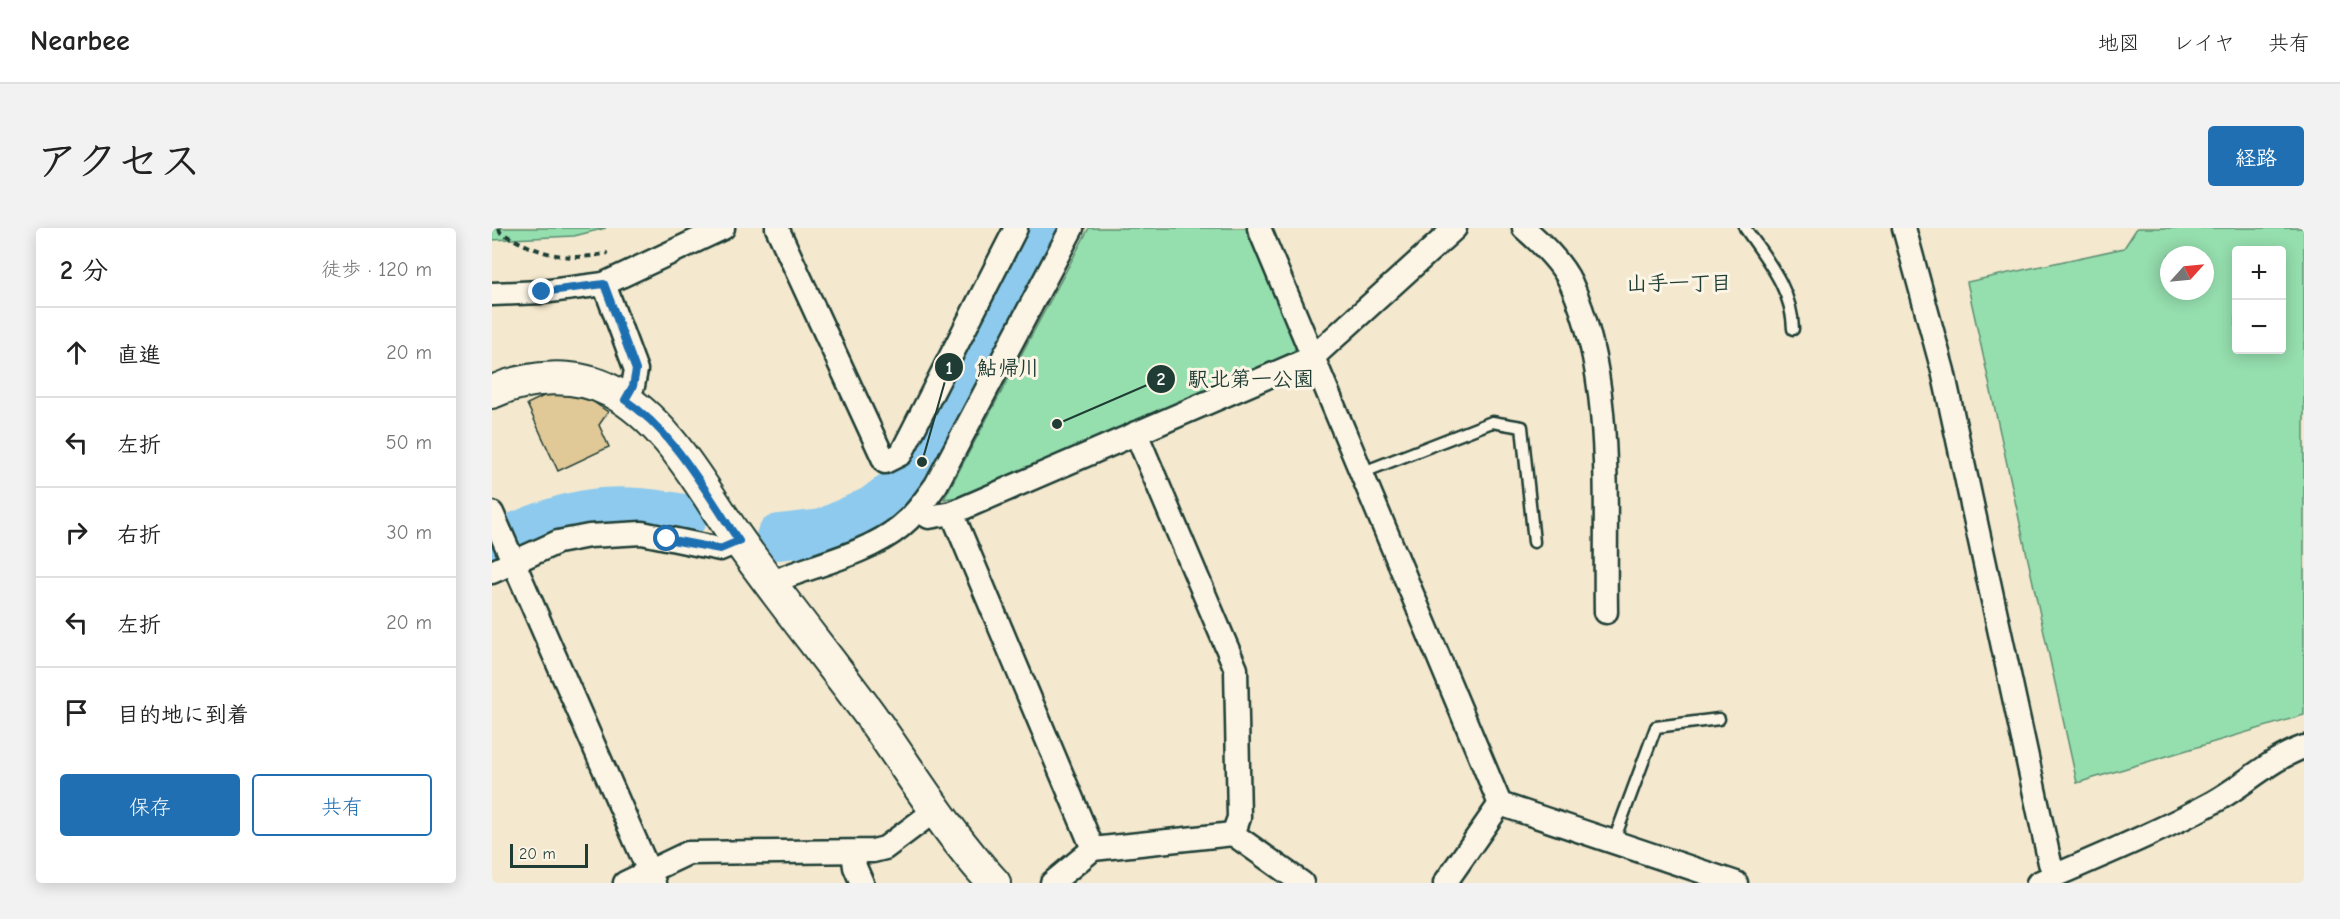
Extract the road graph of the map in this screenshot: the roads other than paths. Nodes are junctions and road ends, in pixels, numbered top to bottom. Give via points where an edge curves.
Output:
1 (723, 228) edge
2 (777, 228) edge
3 (1016, 228) edge
4 (1072, 228) edge
5 (1259, 228) edge
6 (1455, 228) edge
7 (1524, 228) edge
8 (1745, 228) edge
9 (1904, 228) edge
10 (604, 284) junction
11 (492, 294) edge
12 (1792, 330) dead end
13 (1313, 357) junction
14 (492, 392) edge
15 (625, 400) junction
16 (1136, 433) junction
17 (1362, 473) junction
18 (918, 510) junction
19 (952, 513) junction
20 (494, 518) edge
21 (739, 541) junction
22 (1534, 542) dead end
23 (512, 557) junction
24 (492, 572) edge
25 (773, 587) junction
26 (1606, 612) dead end
27 (1719, 719) dead end
28 (2304, 747) edge
29 (1500, 804) junction
30 (937, 809) junction
31 (1233, 834) junction
32 (1613, 843) junction
33 (1093, 849) junction
34 (853, 852) junction
35 (652, 878) edge
36 (2047, 879) edge
37 (625, 883) edge
38 (862, 883) edge
39 (994, 883) edge
40 (1052, 883) edge
41 (1302, 883) edge
42 (1445, 883) edge
43 (1736, 883) edge

1 - 10 street
2 - 3 street via 885,462 901,454
4 - 18 street via 936,484
5 - 13 street
6 - 13 street
7 - 26 street via 1570,281 1586,323 1602,402
8 - 12 lane via 1773,269 1792,308
9 - 36 street via 1943,371 2050,863
10 - 11 street
10 - 15 street via 636,370
13 - 16 street
13 - 17 street
14 - 15 street via 505,386 563,377 609,390
15 - 21 street via 647,415
16 - 19 street
16 - 31 street via 1236,669 1239,818
17 - 22 lane via 1491,422 1522,427
17 - 29 street
18 - 19 street via 929,517
18 - 25 street via 878,541 784,578
19 - 33 street
20 - 23 street
21 - 23 street via 720,549 642,533 589,536
21 - 25 street
23 - 24 street
23 - 35 street
25 - 30 street
27 - 32 lane via 1656,727
28 - 36 street via 2208,805
29 - 32 street
29 - 42 street
30 - 34 street via 885,848
30 - 39 street
31 - 33 street
31 - 41 street
32 - 43 street
33 - 40 street
34 - 35 street via 688,853
34 - 38 street
35 - 37 street

